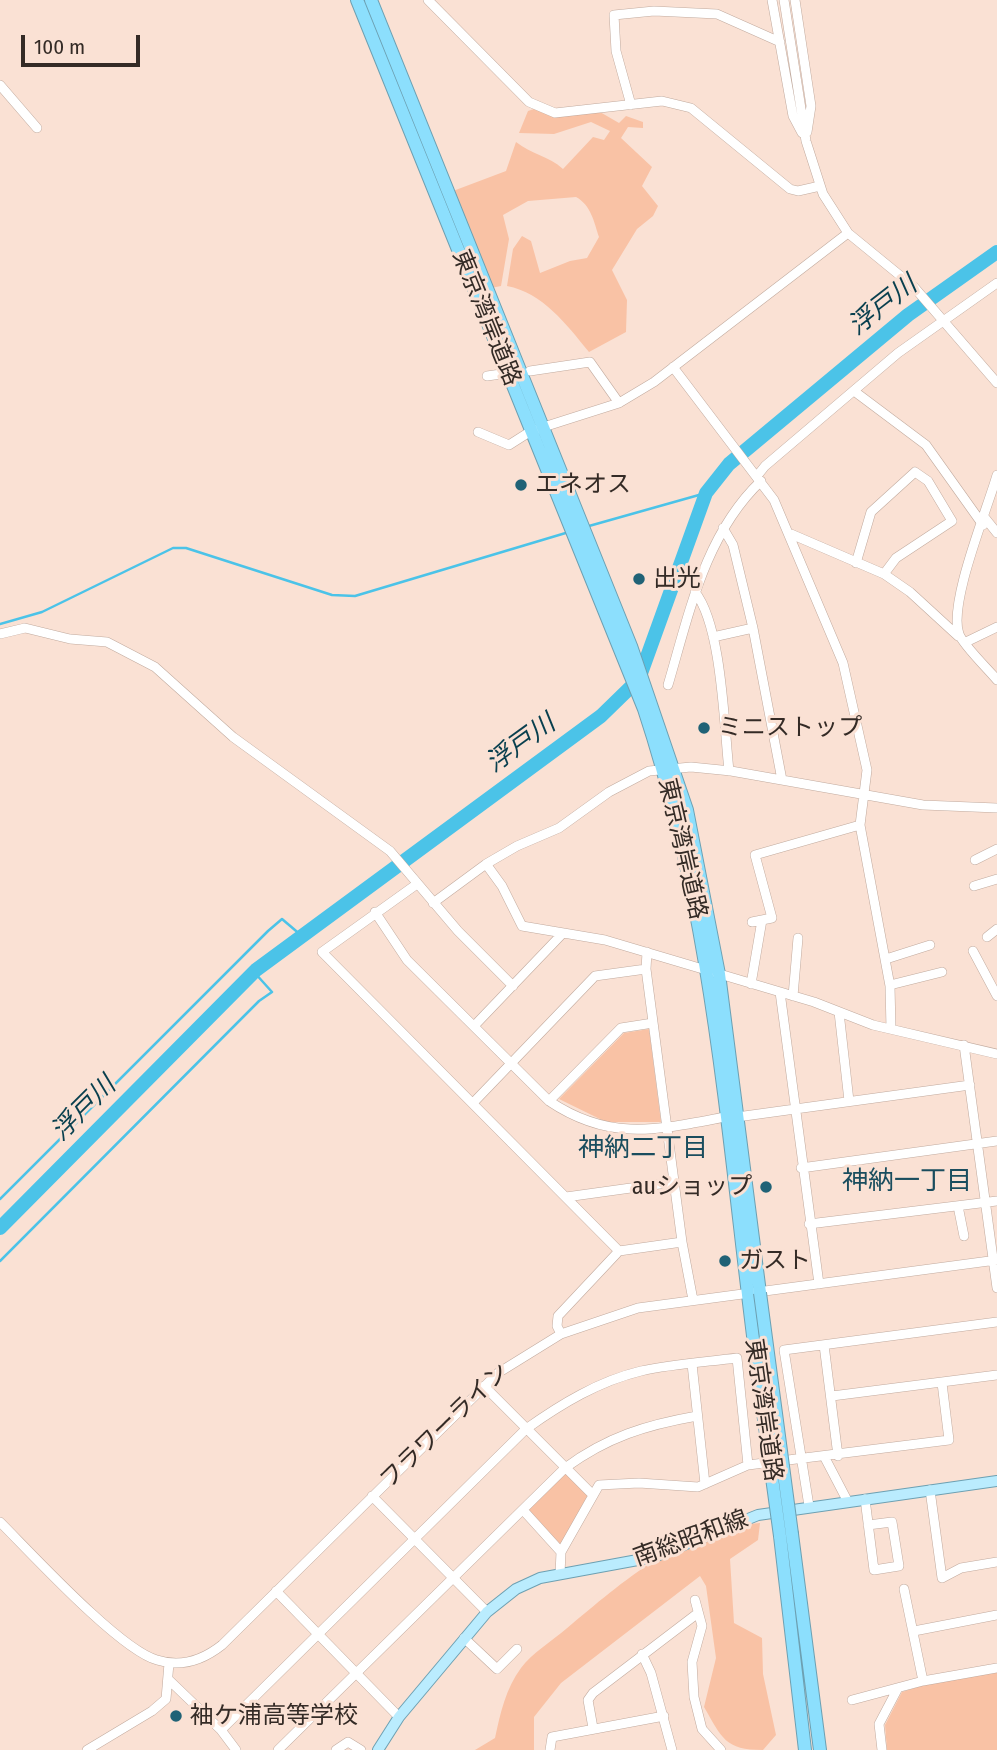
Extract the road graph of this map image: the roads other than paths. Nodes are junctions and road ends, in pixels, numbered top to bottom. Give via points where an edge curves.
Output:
1 (357, 0) edge
2 (371, 0) edge
3 (428, 0) edge
4 (656, 0) edge
5 (772, 0) edge
6 (784, 0) edge
7 (795, 0) edge
8 (654, 12) junction
9 (780, 42) junction
10 (0, 85) edge
11 (631, 105) junction
12 (37, 128) dead end
13 (806, 141) junction
14 (820, 186) junction
15 (848, 233) junction
16 (997, 283) edge
17 (943, 322) junction
18 (673, 367) junction
19 (530, 371) dead end
20 (501, 374) dead end
21 (487, 376) dead end
22 (997, 383) edge
23 (854, 391) junction
24 (619, 402) junction
25 (538, 429) junction
26 (478, 432) dead end
27 (997, 475) edge
28 (759, 478) junction
29 (984, 521) junction
30 (723, 528) junction
31 (997, 533) edge
32 (791, 534) junction
33 (856, 563) junction
34 (884, 574) junction
35 (695, 592) junction
36 (997, 626) edge
37 (753, 628) junction
38 (0, 635) edge
39 (713, 637) junction
40 (963, 640) junction
41 (997, 680) edge
42 (668, 685) dead end
43 (668, 768) junction
44 (729, 771) junction
45 (782, 780) junction
46 (864, 796) junction
47 (997, 808) edge
48 (860, 825) junction
49 (997, 849) edge
50 (975, 860) dead end
51 (486, 864) junction
52 (997, 879) edge
53 (415, 881) junction
54 (974, 886) dead end
55 (433, 903) junction
56 (375, 912) junction
57 (762, 920) junction
58 (752, 922) dead end
59 (997, 929) edge
60 (563, 933) junction
61 (987, 937) dead end
62 (799, 938) dead end
63 (930, 944) dead end
64 (973, 951) dead end
65 (647, 952) junction
66 (886, 959) junction
67 (646, 969) junction
68 (713, 972) junction
69 (942, 972) dead end
70 (751, 984) junction
71 (890, 985) junction
72 (513, 986) junction
73 (780, 992) junction
74 (793, 996) junction
75 (997, 996) edge
76 (839, 1012) junction
77 (653, 1023) junction
78 (475, 1025) junction
79 (891, 1029) junction
80 (964, 1045) junction
81 (997, 1054) edge
82 (512, 1064) junction
83 (970, 1086) junction
84 (550, 1101) junction
85 (849, 1101) junction
86 (473, 1103) junction
87 (794, 1108) junction
88 (731, 1117) junction
89 (667, 1128) junction
90 (997, 1141) edge
91 (978, 1144) junction
92 (802, 1168) junction
93 (674, 1182) junction
94 (566, 1197) junction
95 (997, 1201) edge
96 (986, 1203) junction
97 (958, 1206) junction
98 (809, 1224) junction
99 (964, 1237) dead end
100 (682, 1242) junction
101 (619, 1251) junction
102 (995, 1260) edge
103 (819, 1284) junction
104 (997, 1288) edge
105 (754, 1293) junction
106 (692, 1300) junction
107 (997, 1322) edge
108 (561, 1334) junction
109 (824, 1345) junction
110 (692, 1364) junction
111 (997, 1375) edge
112 (942, 1383) junction
113 (484, 1386) junction
114 (832, 1396) junction
115 (697, 1416) junction
116 (527, 1429) junction
117 (838, 1456) junction
118 (825, 1458) junction
119 (800, 1459) junction
120 (748, 1465) junction
121 (565, 1468) junction
122 (997, 1480) edge
123 (705, 1484) junction
124 (930, 1490) junction
125 (592, 1494) junction
126 (372, 1496) junction
127 (865, 1499) junction
128 (848, 1502) junction
129 (809, 1506) junction
130 (523, 1510) junction
131 (0, 1522) edge
132 (868, 1525) junction
133 (786, 1535) junction
134 (415, 1539) junction
135 (561, 1552) junction
136 (997, 1562) edge
137 (560, 1574) junction
138 (453, 1578) junction
139 (904, 1589) dead end
140 (276, 1591) junction
141 (695, 1601) dead end
142 (487, 1612) junction
143 (698, 1612) junction
144 (997, 1615) edge
145 (914, 1631) junction
146 (319, 1635) junction
147 (464, 1638) junction
148 (517, 1648) dead end
149 (642, 1654) junction
150 (169, 1663) junction
151 (997, 1668) edge
152 (356, 1673) junction
153 (169, 1680) junction
154 (923, 1681) junction
155 (898, 1688) junction
156 (852, 1700) dead end
157 (664, 1716) junction
158 (399, 1717) junction
159 (593, 1728) junction
160 (221, 1730) junction
161 (87, 1750) edge
162 (236, 1750) edge
163 (278, 1750) edge
164 (337, 1750) edge
165 (361, 1750) edge
166 (378, 1750) edge
167 (550, 1750) edge
168 (672, 1750) edge
169 (720, 1750) edge
170 (805, 1750) edge
171 (820, 1750) edge
172 (882, 1750) edge

1 - 25 highway, 東京湾岸道路
2 - 25 highway, 東京湾岸道路
3 - 11 street via 538,108 555,113
4 - 8 street
5 - 9 street
6 - 13 street
7 - 13 street via 811,106
8 - 9 street via 717,14
8 - 11 street via 614,15 616,51
9 - 13 street via 793,116
10 - 12 street
11 - 14 street via 686,104 790,189
13 - 14 street
14 - 15 street
15 - 17 street via 914,287
15 - 18 street
16 - 17 street
17 - 22 street
17 - 23 street
18 - 24 street
18 - 28 street
19 - 24 street via 590,362
20 - 21 street
23 - 28 street
23 - 29 street via 926,445
24 - 25 street
25 - 26 street via 509,445
25 - 43 highway, 東京湾岸道路
27 - 29 street
28 - 30 street
28 - 32 street
29 - 31 street
29 - 40 street via 959,597 956,623
30 - 35 street
30 - 37 street via 733,545
32 - 33 street
32 - 46 street via 843,663 867,770
33 - 34 street
33 - 34 street via 871,512 915,472 928,481 952,521 896,558
34 - 40 street
35 - 39 street via 705,605
35 - 42 street
36 - 40 street
37 - 39 street
37 - 45 street
38 - 53 street via 25,628 107,642 155,667 233,737 390,851
39 - 44 street
40 - 41 street
43 - 44 street
43 - 51 street via 633,777 559,828
43 - 68 highway, 東京湾岸道路
44 - 45 street
45 - 46 street
46 - 47 street via 940,807
46 - 48 street
48 - 57 street via 755,855 772,918
48 - 66 street
49 - 50 street
51 - 55 street
51 - 60 street via 522,926
52 - 54 street
53 - 55 street
53 - 56 street
55 - 72 street
56 - 78 street via 407,960
56 - 86 street via 322,952
57 - 58 street
57 - 70 street
59 - 61 street
60 - 65 street
60 - 72 street
62 - 74 street
63 - 66 street
64 - 75 street
65 - 67 street
65 - 68 street
66 - 71 street
67 - 77 street
67 - 82 street via 595,976
68 - 70 street
68 - 88 highway, 東京湾岸道路
69 - 71 street
70 - 73 street
71 - 79 street
72 - 78 street
73 - 74 street
73 - 87 street
74 - 76 street
76 - 79 street
76 - 85 street
77 - 84 street via 621,1028
77 - 89 street
78 - 82 street
79 - 80 street
80 - 81 street
80 - 83 street
82 - 84 street
82 - 86 street
83 - 85 street
83 - 91 street
84 - 89 street via 572,1116 605,1128
85 - 87 street
86 - 94 street
87 - 88 street
87 - 92 street
88 - 89 street
88 - 105 highway, 東京湾岸道路
89 - 93 street
90 - 91 street
91 - 92 street
91 - 96 street
92 - 98 street
93 - 94 street
93 - 100 street
94 - 101 street
95 - 96 street
96 - 97 street
96 - 102 street
97 - 98 street
97 - 99 street
98 - 103 street
100 - 101 street
100 - 106 street
101 - 108 street via 558,1316
102 - 103 street, フラワーライン
102 - 104 street
103 - 105 street, フラワーライン
105 - 106 street, フラワーライン
105 - 133 highway, 東京湾岸道路, bridge
106 - 108 street, フラワーライン via 626,1311
107 - 109 street
108 - 113 street, フラワーライン via 514,1361
109 - 114 street
109 - 119 street via 784,1350
110 - 115 street
110 - 116 street via 608,1381 559,1405
110 - 120 street via 737,1358
111 - 112 street
112 - 114 street
112 - 117 street via 949,1440
113 - 116 street
113 - 126 street, フラワーライン
114 - 117 street
115 - 121 street via 620,1436 595,1446
115 - 123 street
116 - 121 street
116 - 134 street
117 - 118 street
118 - 119 street
118 - 128 street
119 - 120 street
119 - 129 street
120 - 123 street
121 - 125 street
121 - 130 street
122 - 124 main road, 南総昭和線
123 - 125 street via 690,1488 599,1485
124 - 127 main road, 南総昭和線
124 - 136 street via 942,1578 961,1568
125 - 135 street
126 - 134 street
126 - 140 street, フラワーライン
127 - 128 main road, 南総昭和線
127 - 132 street
128 - 129 main road, 南総昭和線
129 - 137 main road, 南総昭和線 via 740,1521 654,1557
130 - 135 street
130 - 138 street
131 - 150 street via 127,1644 147,1657
132 - 132 street via 874,1570 899,1566 892,1522
133 - 170 highway, 東京湾岸道路
133 - 171 highway, 東京湾岸道路
134 - 138 street
134 - 146 street
135 - 137 street
137 - 142 main road, 南総昭和線 via 516,1589
138 - 142 street
138 - 152 street
139 - 145 street
140 - 146 street
140 - 150 street, フラワーライン via 213,1652 188,1662
141 - 143 street
142 - 147 main road, 南総昭和線
143 - 149 street
143 - 169 street via 702,1626 692,1662 694,1697 702,1729
144 - 145 street
145 - 154 street
146 - 152 street
146 - 160 street
147 - 148 street via 497,1670
147 - 158 main road, 南総昭和線
149 - 157 street
149 - 159 street via 588,1700
150 - 153 street
151 - 154 street
152 - 158 street
152 - 163 street
153 - 160 street
153 - 161 street via 166,1699 152,1711
154 - 155 street
155 - 156 street
155 - 172 street via 879,1724
157 - 159 street
157 - 168 street
158 - 166 main road, 南総昭和線
159 - 167 street via 552,1737
160 - 162 street
164 - 165 street via 348,1742

